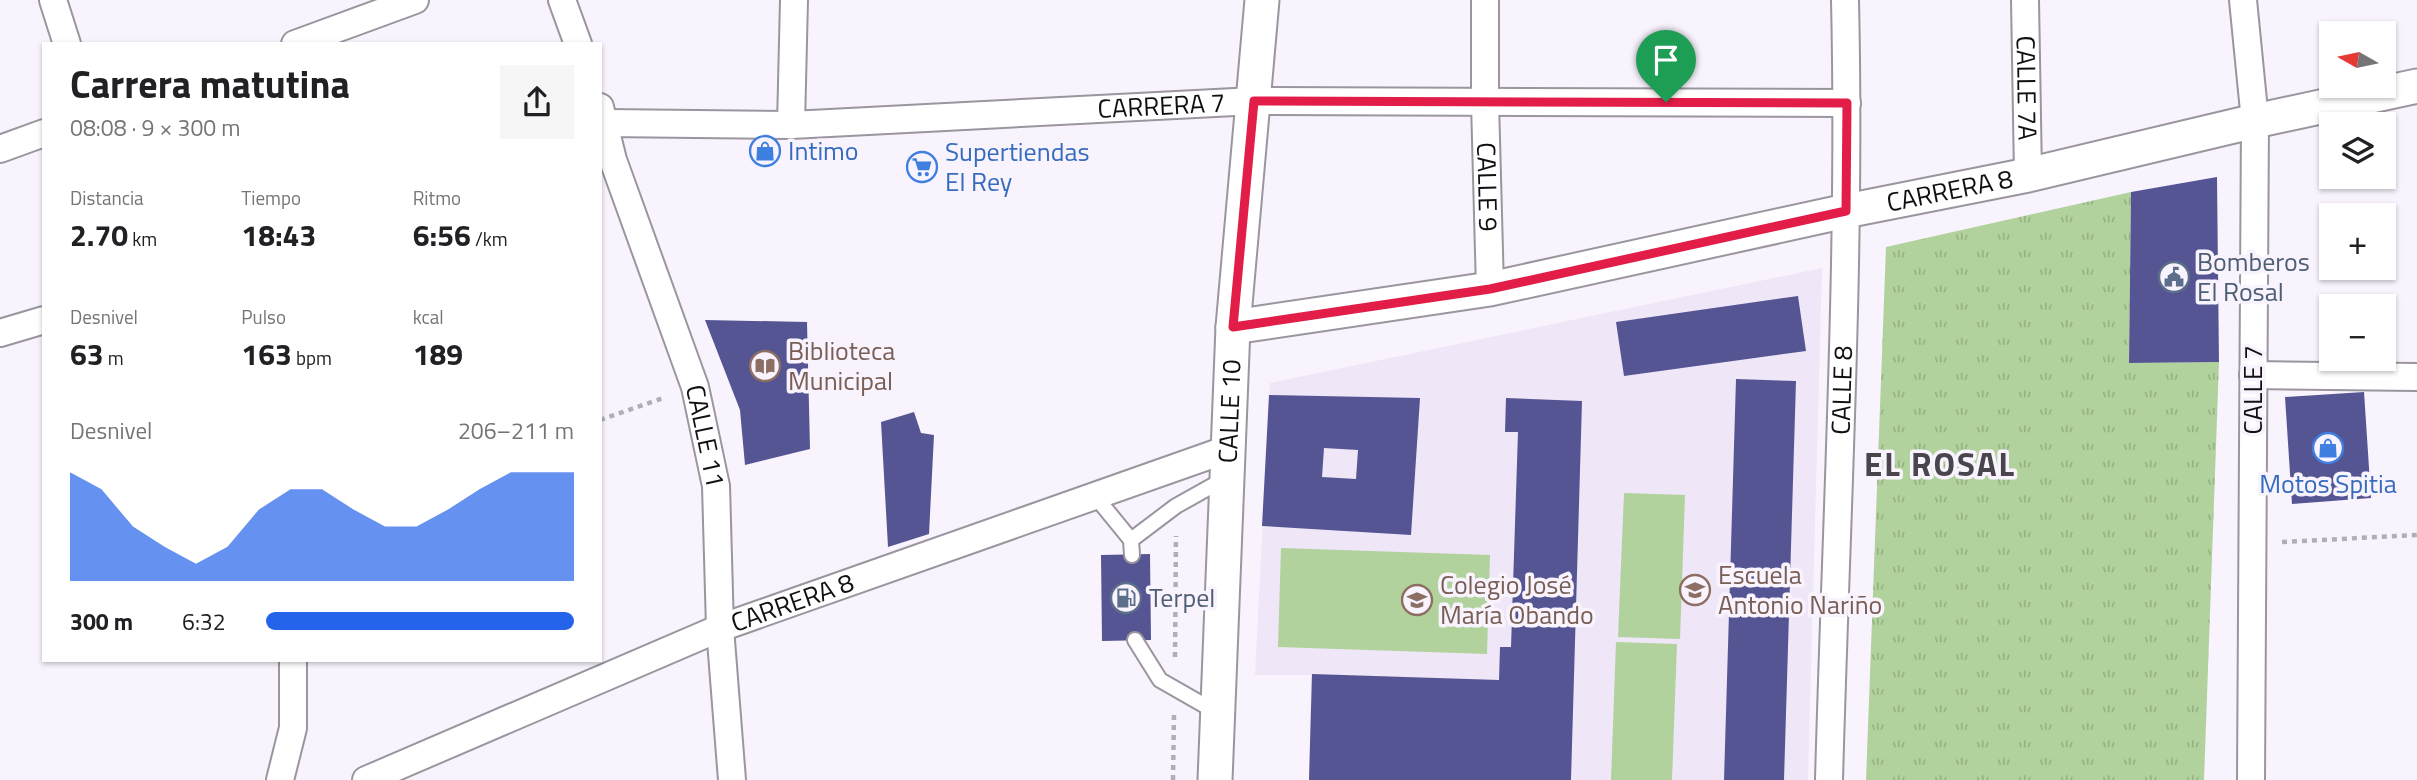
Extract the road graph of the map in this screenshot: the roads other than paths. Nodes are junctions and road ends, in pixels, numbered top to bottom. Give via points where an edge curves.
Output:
1 (53, 0) edge
2 (415, 0) edge
3 (562, 0) edge
4 (794, 0) edge
5 (1262, 0) edge
6 (1485, 0) edge
7 (1845, 0) edge
8 (2025, 0) edge
9 (2244, 0) edge
10 (66, 42) edge
11 (300, 42) edge
12 (577, 42) edge
13 (2417, 86) edge
14 (1254, 101) junction
15 (1485, 102) junction
16 (1847, 103) junction
17 (602, 118) edge
18 (2255, 121) junction
19 (792, 125) junction
20 (42, 134) edge
21 (0, 149) edge
22 (2028, 175) junction
23 (1846, 211) junction
24 (1490, 289) junction
25 (42, 321) edge
26 (1233, 327) junction
27 (0, 333) edge
28 (2253, 375) junction
29 (2417, 377) edge
30 (1227, 463) junction
31 (1096, 496) junction
32 (720, 628) junction
33 (1135, 640) dead end
34 (293, 662) edge
35 (1217, 712) junction
36 (280, 780) edge
37 (366, 780) edge
38 (732, 780) edge
39 (1214, 780) edge
40 (1829, 780) edge
41 (2250, 780) edge

1 - 10 street
2 - 11 street
3 - 12 street
4 - 19 street
5 - 14 street, CALLE 10
6 - 15 street, CALLE 9
7 - 16 street, CALLE 8
8 - 22 street, CALLE 7A
9 - 18 street, CALLE 7
13 - 18 street, CARRERA 8
14 - 15 street, CARRERA 7
14 - 19 street, CARRERA 7
14 - 26 street, CALLE 10
15 - 16 street, CARRERA 7
15 - 24 street, CALLE 9
16 - 23 street, CALLE 8
17 - 19 street, CARRERA 7
17 - 32 street, CALLE 11 via 695,387 716,486
18 - 22 street, CARRERA 8
18 - 28 street, CALLE 7
20 - 21 street
22 - 23 street, CARRERA 8
23 - 24 street, CARRERA 8
23 - 40 street, CALLE 8
24 - 26 street, CARRERA 8
25 - 27 street
26 - 30 street, CALLE 10
28 - 29 street
28 - 41 street, CALLE 7
30 - 31 street, CARRERA 8
30 - 31 lane via 1132,547
30 - 35 street, CALLE 10
31 - 32 street, CARRERA 8
32 - 37 street, CARRERA 8
32 - 38 street, CALLE 11
33 - 35 lane via 1160,680
34 - 36 street via 293,728
35 - 39 street, CALLE 10

